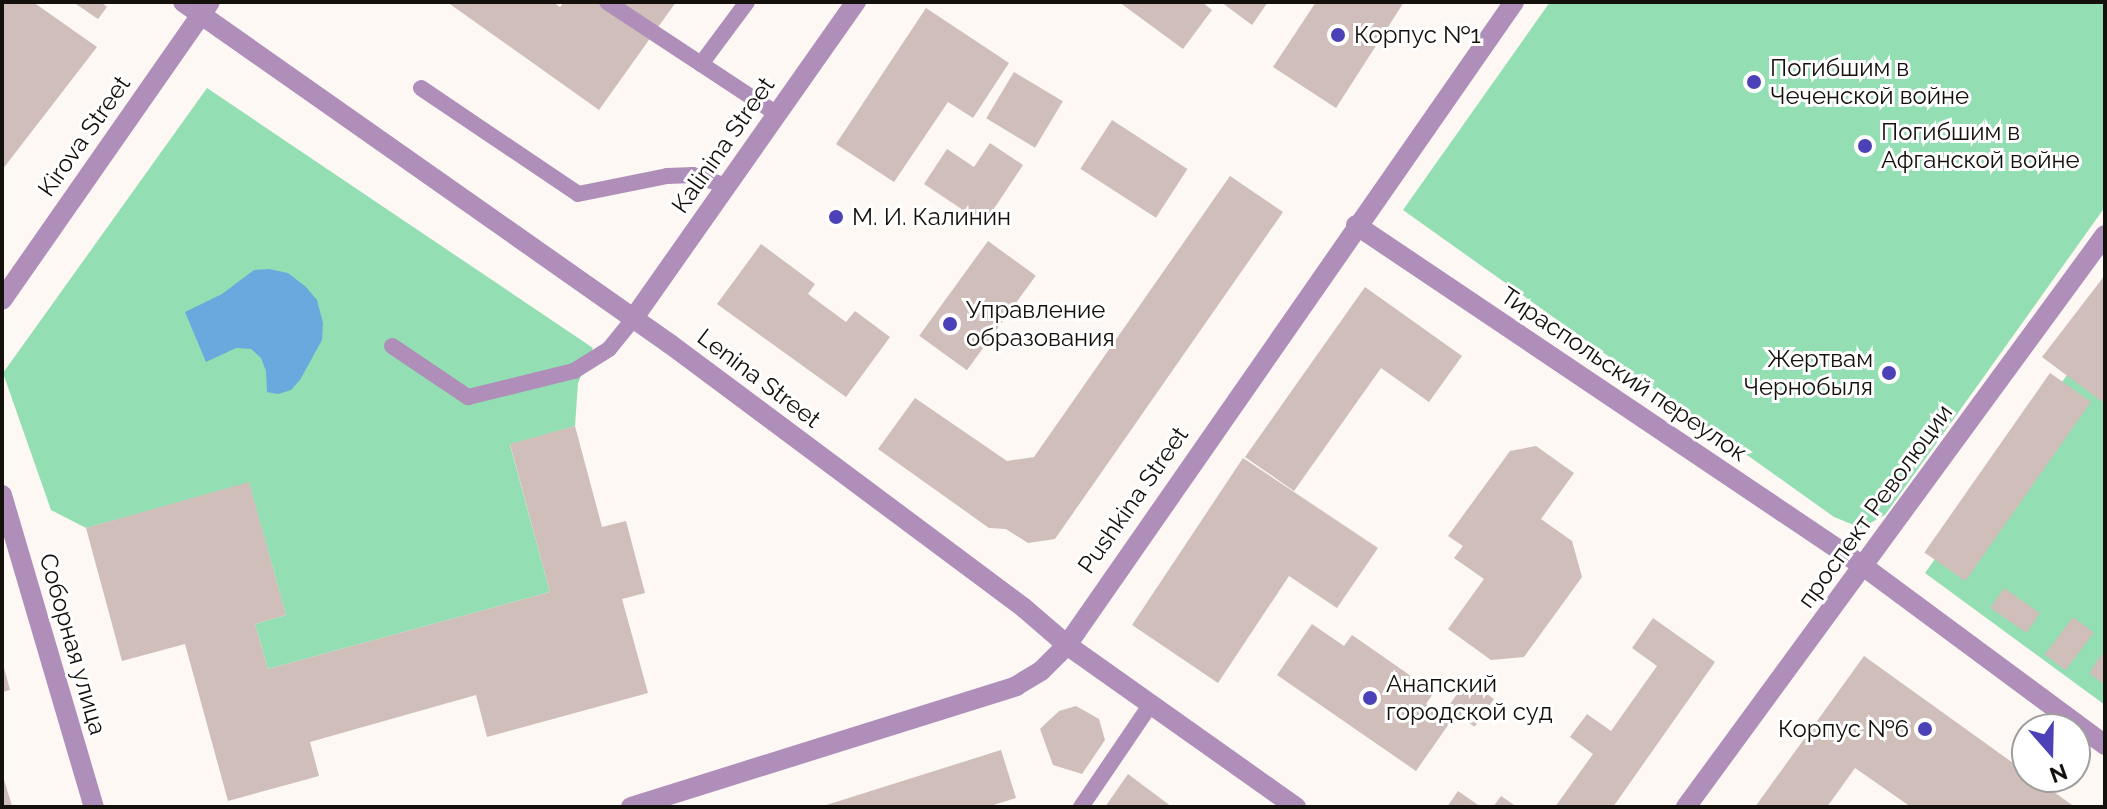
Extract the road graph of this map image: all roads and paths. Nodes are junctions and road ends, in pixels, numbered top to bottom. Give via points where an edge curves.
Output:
1 (183, 2) edge
2 (607, 2) edge
3 (747, 2) edge
4 (856, 2) edge
5 (1514, 2) edge
6 (205, 9) edge
7 (701, 64) junction
8 (421, 88) dead end
9 (777, 114) junction
10 (726, 186) junction
11 (1356, 225) junction
12 (2105, 235) edge
13 (2, 300) edge
14 (633, 319) junction
15 (392, 346) dead end
16 (2, 495) edge
17 (1863, 566) junction
18 (1067, 645) junction
19 (1151, 704) junction
20 (2105, 745) edge
21 (94, 807) edge
22 (631, 807) edge
23 (1081, 807) edge
24 (1296, 807) edge
25 (1686, 807) edge

1 - 6 street, Lenina Street
2 - 7 lane
3 - 7 lane
4 - 9 street, Kalinina Street
5 - 11 street, Pushkina Street
6 - 13 street, Kirova Street
6 - 14 street, Lenina Street
7 - 9 lane
8 - 10 lane via 578,194 667,176 693,175
9 - 10 street, Kalinina Street
10 - 14 street, Kalinina Street
11 - 17 street, Тираспольский переулок
11 - 18 street, Pushkina Street
12 - 17 street, проспект Революции
14 - 15 lane via 609,349 574,371 468,397
14 - 18 street, Lenina Street
16 - 21 street, Соборная улица
17 - 20 street, Тираспольский переулок
17 - 25 street, проспект Революции
18 - 19 street, Lenina Street
18 - 22 street, Pushkina Street via 1016,686
19 - 23 lane
19 - 24 street, Lenina Street

